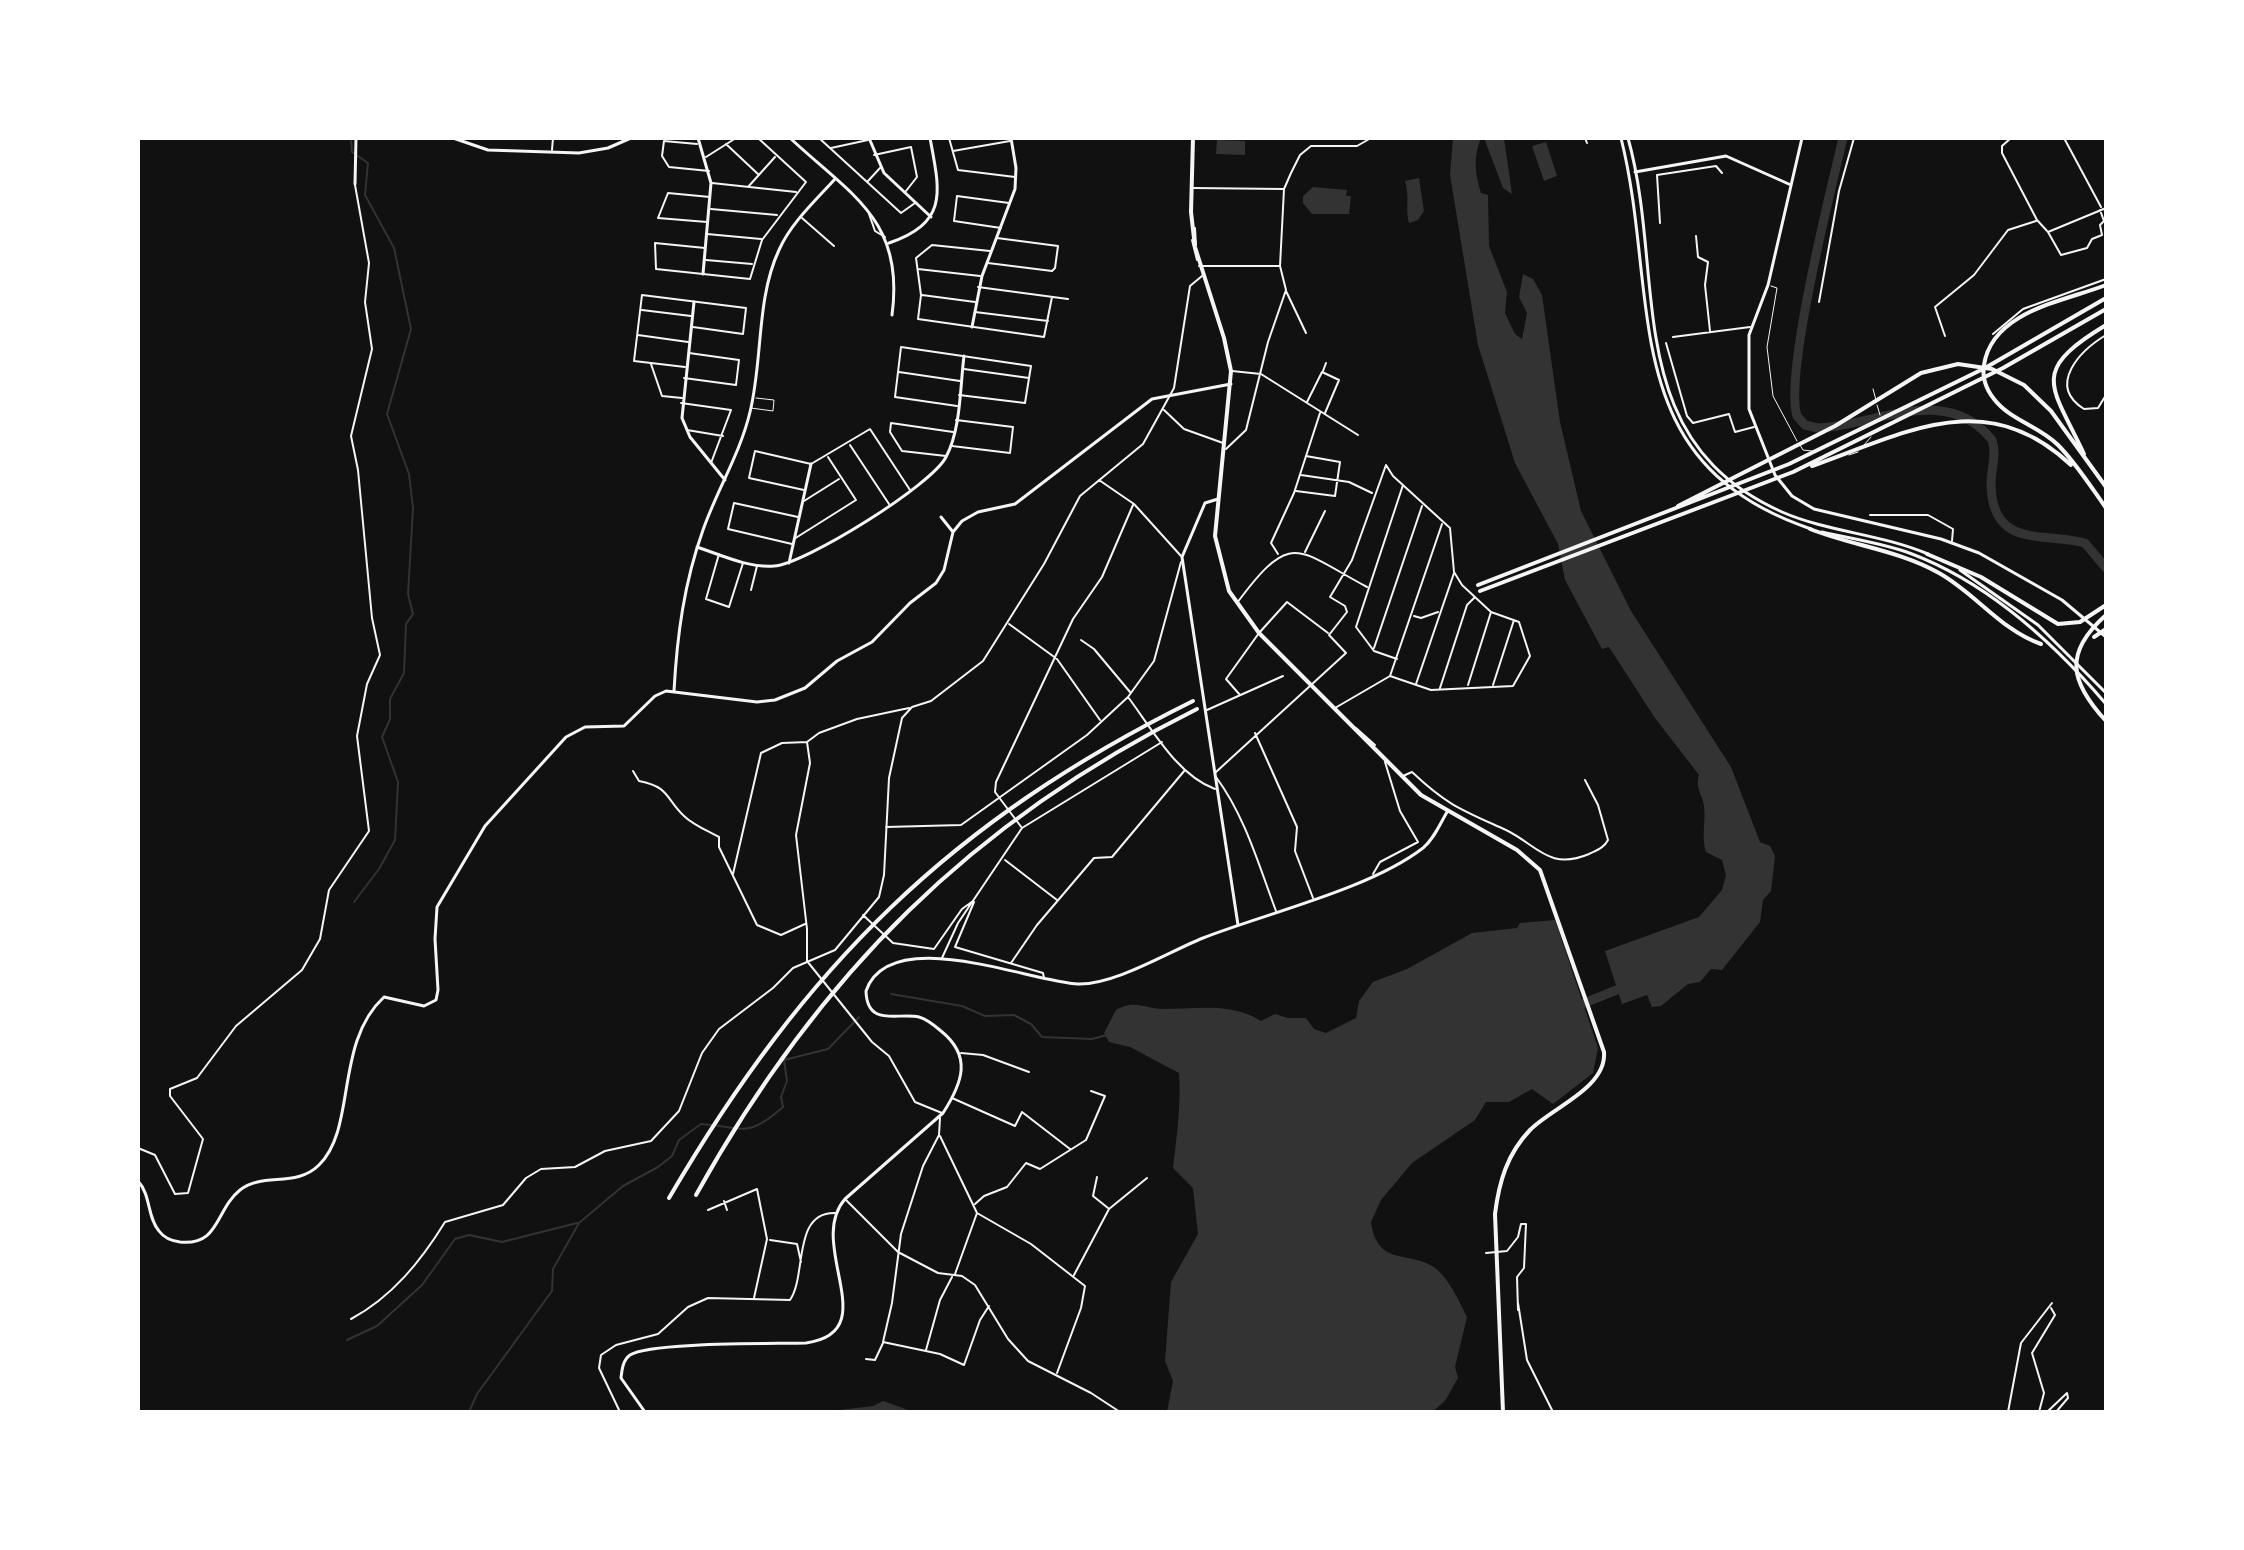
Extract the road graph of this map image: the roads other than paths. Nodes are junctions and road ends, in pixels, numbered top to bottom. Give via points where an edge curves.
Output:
1 (356, 138) edge
2 (453, 138) edge
3 (553, 138) edge
4 (631, 138) edge
5 (698, 138) edge
6 (736, 138) edge
7 (758, 138) edge
8 (790, 138) edge
9 (819, 138) edge
10 (930, 138) edge
11 (949, 138) edge
12 (1193, 138) edge
13 (1371, 138) edge
14 (1585, 138) edge
15 (1621, 138) edge
16 (1628, 138) edge
17 (1802, 138) edge
18 (1854, 138) edge
19 (2011, 138) edge
20 (2064, 138) edge
21 (870, 139) edge
22 (1011, 139) edge
23 (1587, 143) dead end
24 (726, 144) junction
25 (701, 145) junction
26 (830, 148) junction
27 (552, 150) junction
28 (952, 151) junction
29 (874, 155) junction
30 (776, 156) junction
31 (706, 157) junction
32 (1686, 161) junction
33 (880, 168) junction
34 (1687, 168) junction
35 (709, 171) junction
36 (1637, 172) junction
37 (1629, 173) junction
38 (1722, 173) dead end
39 (759, 175) junction
40 (1016, 178) junction
41 (835, 179) junction
42 (867, 181) junction
43 (711, 183) junction
44 (355, 184) joint
45 (1791, 185) junction
46 (748, 187) junction
47 (1191, 188) junction
48 (1284, 189) junction
49 (796, 192) junction
50 (905, 192) junction
51 (711, 197) junction
52 (916, 202) junction
53 (1011, 203) junction
54 (2102, 208) edge
55 (710, 209) junction
56 (777, 215) junction
57 (801, 217) junction
58 (931, 217) junction
59 (2037, 220) junction
60 (708, 222) junction
61 (1192, 223) junction
62 (1660, 223) dead end
63 (1001, 228) junction
64 (2048, 232) junction
65 (707, 234) junction
66 (1193, 236) junction
67 (1696, 236) dead end
68 (997, 238) junction
69 (762, 240) junction
70 (889, 243) junction
71 (834, 246) dead end
72 (1195, 247) junction
73 (706, 248) junction
74 (991, 251) junction
75 (705, 259) junction
76 (987, 263) junction
77 (753, 264) junction
78 (1198, 264) junction
79 (1280, 266) junction
80 (917, 269) junction
81 (703, 274) junction
82 (982, 276) junction
83 (1202, 276) junction
84 (2106, 282) edge
85 (1768, 285) junction
86 (978, 287) junction
87 (1286, 290) junction
88 (921, 295) junction
89 (1052, 297) junction
90 (2106, 298) edge
91 (1068, 299) dead end
92 (694, 302) junction
93 (975, 302) junction
94 (1819, 302) dead end
95 (2106, 309) edge
96 (641, 310) junction
97 (974, 312) junction
98 (892, 315) dead end
99 (692, 316) junction
100 (1049, 321) junction
101 (2106, 325) edge
102 (691, 327) junction
103 (972, 327) junction
104 (1750, 327) junction
105 (1710, 331) junction
106 (1306, 333) dead end
107 (1993, 334) dead end
108 (637, 335) junction
109 (2106, 335) edge
110 (1945, 336) dead end
111 (1673, 337) dead end
112 (689, 342) junction
113 (1666, 343) dead end
114 (687, 353) junction
115 (964, 356) junction
116 (650, 363) junction
117 (1326, 363) dead end
118 (685, 367) junction
119 (963, 369) junction
120 (1231, 371) junction
121 (898, 372) junction
122 (1322, 372) junction
123 (1261, 374) junction
124 (684, 378) junction
125 (1029, 378) junction
126 (961, 381) junction
127 (1231, 384) junction
128 (1873, 389) dead end
129 (1172, 393) junction
130 (959, 395) junction
131 (2106, 395) edge
132 (753, 398) junction
133 (681, 400) junction
134 (1307, 403) junction
135 (957, 406) junction
136 (751, 408) junction
137 (1163, 409) junction
138 (1320, 413) junction
139 (1325, 414) junction
140 (956, 420) junction
141 (1755, 427) junction
142 (686, 430) junction
143 (954, 432) junction
144 (1358, 435) dead end
145 (723, 436) junction
146 (849, 443) junction
147 (951, 446) junction
148 (1225, 447) junction
149 (827, 456) junction
150 (1305, 456) junction
151 (947, 457) junction
152 (711, 464) junction
153 (811, 464) junction
154 (2089, 464) junction
155 (1793, 472) junction
156 (1300, 475) junction
157 (2081, 475) junction
158 (841, 477) junction
159 (725, 480) junction
160 (1099, 480) junction
161 (1339, 480) junction
162 (1404, 484) junction
163 (2106, 487) edge
164 (805, 490) junction
165 (910, 490) junction
166 (1295, 490) junction
167 (1374, 494) junction
168 (1218, 499) junction
169 (803, 501) junction
170 (1690, 502) junction
171 (889, 504) junction
172 (1134, 504) junction
173 (1422, 505) junction
174 (2106, 508) edge
175 (1325, 511) dead end
176 (1870, 515) dead end
177 (799, 517) junction
178 (941, 517) dead end
179 (1442, 523) junction
180 (1810, 529) junction
181 (953, 532) junction
182 (794, 542) junction
183 (1952, 543) junction
184 (697, 547) junction
185 (1305, 553) junction
186 (719, 554) junction
187 (1927, 554) junction
188 (1279, 555) junction
189 (1182, 557) junction
190 (743, 562) junction
191 (789, 563) junction
192 (758, 565) junction
193 (1454, 572) junction
194 (1343, 574) junction
195 (1478, 585) dead end
196 (1368, 588) junction
197 (751, 590) dead end
198 (1480, 591) dead end
199 (1474, 598) junction
200 (1236, 604) junction
201 (2106, 605) edge
202 (1439, 611) junction
203 (1491, 612) junction
204 (1412, 615) junction
205 (2106, 615) edge
206 (1514, 620) junction
207 (1009, 624) junction
208 (2106, 629) edge
209 (1259, 633) junction
210 (1329, 635) junction
211 (2094, 637) dead end
212 (2106, 637) edge
213 (1081, 640) dead end
214 (2041, 644) dead end
215 (1373, 650) junction
216 (1057, 659) junction
217 (1397, 659) junction
218 (1275, 673) dead end
219 (1283, 676) dead end
220 (1390, 676) junction
221 (1277, 679) junction
222 (1260, 680) dead end
223 (1262, 685) junction
224 (1415, 685) junction
225 (1467, 686) junction
226 (1492, 686) junction
227 (1312, 687) junction
228 (1440, 689) junction
229 (674, 691) junction
230 (1131, 693) junction
231 (2106, 693) edge
232 (1240, 695) junction
233 (1128, 697) junction
234 (1193, 701) dead end
235 (2106, 704) edge
236 (912, 707) junction
237 (1197, 709) dead end
238 (1333, 709) junction
239 (1205, 711) junction
240 (1101, 721) junction
241 (2106, 721) edge
242 (1255, 732) junction
243 (807, 742) junction
244 (1162, 742) junction
245 (1385, 761) junction
246 (1185, 770) junction
247 (633, 771) dead end
248 (1214, 774) junction
249 (1402, 777) junction
250 (1585, 780) dead end
251 (1216, 789) junction
252 (999, 798) junction
253 (1447, 812) junction
254 (1021, 826) junction
255 (884, 827) junction
256 (1004, 860) junction
257 (733, 874) junction
258 (1373, 874) junction
259 (1313, 898) junction
260 (974, 901) junction
261 (1058, 901) junction
262 (1276, 911) junction
263 (862, 914) junction
264 (806, 923) junction
265 (1238, 925) junction
266 (942, 959) junction
267 (807, 961) junction
268 (1011, 963) junction
269 (1044, 978) junction
270 (961, 1053) junction
271 (1029, 1072) dead end
272 (1091, 1091) dead end
273 (952, 1098) junction
274 (941, 1115) junction
275 (939, 1135) junction
276 (138, 1148) edge
277 (1070, 1150) junction
278 (1097, 1177) dead end
279 (1147, 1178) dead end
280 (138, 1181) edge
281 (696, 1195) dead end
282 (669, 1198) dead end
283 (845, 1199) junction
284 (724, 1201) junction
285 (974, 1205) junction
286 (1109, 1209) junction
287 (708, 1210) dead end
288 (727, 1210) dead end
289 (835, 1213) junction
290 (977, 1213) junction
291 (767, 1239) junction
292 (898, 1252) junction
293 (1488, 1253) dead end
294 (801, 1263) junction
295 (954, 1276) junction
296 (1073, 1276) junction
297 (753, 1299) junction
298 (2052, 1303) dead end
299 (989, 1306) junction
300 (2052, 1308) junction
301 (351, 1319) dead end
302 (883, 1342) junction
303 (925, 1350) junction
304 (866, 1359) dead end
305 (1056, 1376) junction
306 (620, 1412) edge
307 (645, 1412) edge
308 (1120, 1412) edge
309 (1503, 1412) edge
310 (1553, 1412) edge
311 (2008, 1412) edge
312 (2039, 1412) edge
313 (2047, 1412) edge
314 (2056, 1412) edge

1 - 44 street
2 - 27 street via 488,150
3 - 27 street
4 - 27 street via 592,152
5 - 25 street
6 - 24 street
7 - 30 street
8 - 41 street
9 - 26 street
10 - 58 street via 939,188
11 - 28 street
12 - 47 highway
13 - 48 street via 1361,145 1307,148
14 - 23 street
15 - 37 street
16 - 36 street
17 - 45 street
18 - 94 street
19 - 59 street via 2002,153
20 - 54 street
21 - 26 street
21 - 29 street
22 - 28 street
22 - 40 street
24 - 31 street
24 - 39 street
25 - 31 street
25 - 35 street via 664,141 662,156 669,167
26 - 42 street
28 - 40 street via 958,170
29 - 33 street
29 - 50 street via 911,147 917,177
30 - 39 street
30 - 49 street via 806,182
31 - 35 street
32 - 34 street
32 - 36 street
32 - 45 street via 1731,157
33 - 42 street
33 - 50 street
34 - 38 street via 1716,166
34 - 62 street via 1657,175
35 - 43 street
36 - 37 street
36 - 187 street via 1659,365 1696,444 1733,482 1771,507
37 - 180 street via 1650,350 1670,412 1700,458 1727,484 1759,507
39 - 46 street
40 - 53 street
41 - 57 street
41 - 70 street via 869,211
42 - 52 street via 901,213
43 - 46 street
43 - 51 street
44 - 276 street via 369,263 365,302 372,349 351,436 380,655 358,725 357,759 369,831 329,890 320,939 310,959 236,1026 197,1078 170,1089 203,1139 188,1193 175,1194 155,1155
45 - 85 street
46 - 49 street
47 - 48 street
47 - 61 highway
48 - 79 street
49 - 56 street
50 - 52 street
51 - 55 street
51 - 60 street via 668,193 658,218
52 - 58 street
53 - 63 street
53 - 63 street via 957,196 954,221
54 - 64 street
54 - 64 street via 2102,235 2087,248 2061,255
55 - 56 street
55 - 60 street
56 - 69 street
57 - 71 street
57 - 132 street via 779,250 770,277
58 - 70 street via 915,233
59 - 64 street
59 - 110 street via 2008,230 1974,275 1935,307
60 - 65 street
61 - 66 highway
61 - 72 street
63 - 68 street
65 - 69 street
65 - 73 street
66 - 72 highway
66 - 78 street via 1192,254
67 - 105 street via 1698,257 1708,262
68 - 74 street
68 - 76 street via 1058,246 1055,268
69 - 77 street
70 - 98 street
72 - 78 highway
73 - 75 street
73 - 81 street via 655,243 656,269
74 - 76 street
74 - 80 street via 931,245 916,258
75 - 77 street
75 - 81 street
76 - 82 street
77 - 81 street via 750,279
78 - 79 street
78 - 83 highway
79 - 87 street
80 - 82 street
80 - 88 street
82 - 86 street
83 - 120 highway
83 - 129 street via 1190,286
84 - 107 street via 2023,309
84 - 157 highway via 2024,315 1993,343 1984,363 1986,386 1995,400 2055,442
85 - 104 street
85 - 128 lane via 1777,288 1767,347 1773,396 1803,450 1856,455 1881,423
86 - 89 street
86 - 93 street
87 - 106 street
87 - 123 street
88 - 93 street
88 - 103 street via 920,320
89 - 91 street
89 - 100 street
90 - 170 highway via 1985,368 1850,435
92 - 96 street via 642,295
92 - 99 street
92 - 102 street via 746,308 743,334
93 - 97 street
95 - 155 highway via 1988,375
96 - 99 street
96 - 108 street
97 - 100 street
97 - 103 street
99 - 102 street
100 - 103 street via 1044,337
101 - 154 highway via 2068,350 2053,379 2059,407
102 - 112 street
104 - 105 street
104 - 141 street via 1748,399
105 - 111 street
108 - 112 street
108 - 116 street via 634,361
109 - 131 street via 2079,354 2069,380 2073,398 2084,409 2098,408
112 - 114 street
113 - 141 street via 1693,423 1729,414 1735,432
114 - 118 street
114 - 124 street via 739,360 736,385
115 - 119 street
115 - 121 street via 901,347
115 - 125 street via 1029,364
116 - 118 street
116 - 133 street via 662,396
117 - 122 street
118 - 124 street
119 - 125 street
119 - 126 street
120 - 123 street
120 - 127 highway
121 - 126 street
121 - 135 street via 895,397
122 - 134 street
122 - 139 street via 1340,382
123 - 134 street
123 - 148 street via 1246,430
124 - 133 street
125 - 130 street via 1025,403
126 - 130 street
127 - 129 street
127 - 148 highway
129 - 137 street
129 - 181 street via 1139,407 1015,504 972,514
130 - 135 street
132 - 136 street
132 - 136 lane via 774,400 773,411
133 - 142 street
133 - 145 street via 731,410
134 - 138 street
135 - 140 street
136 - 159 street
137 - 148 street via 1184,429
137 - 160 street via 1139,450
138 - 139 street
138 - 150 street
139 - 144 street
140 - 143 street
140 - 147 street via 1013,427 1010,453
141 - 183 street via 1786,491 1811,508
142 - 145 street
142 - 152 street
143 - 147 street
143 - 151 street via 891,423 890,432 902,451
145 - 152 street
146 - 149 street
146 - 165 street via 870,429
146 - 171 street
147 - 151 street
148 - 168 highway
149 - 153 street
149 - 158 street
150 - 156 street
150 - 161 street via 1340,462
151 - 165 street
152 - 159 street
153 - 164 street
153 - 164 street via 755,451 749,478
154 - 163 highway
154 - 170 highway via 2045,404 2012,377 1972,365 1930,369
155 - 157 highway via 1942,422 1989,421 2038,438
155 - 198 highway
156 - 161 street
156 - 166 street
157 - 174 highway
158 - 169 street
158 - 182 street via 856,500
159 - 184 street
160 - 172 street
160 - 207 street via 1075,503
161 - 166 street via 1332,498
161 - 167 street
162 - 167 street via 1386,465
162 - 173 street
162 - 196 street
164 - 169 street
165 - 171 street
166 - 188 street via 1271,543
167 - 194 street via 1357,549
168 - 189 street via 1205,503
168 - 200 highway via 1217,552
169 - 177 street
170 - 195 highway
171 - 191 street
172 - 189 street
172 - 216 street
173 - 179 street
173 - 215 street
175 - 185 street
176 - 183 street via 1937,518 1953,529
177 - 182 street
177 - 182 street via 734,503 728,529
178 - 181 street
179 - 193 street via 1453,537
179 - 204 street
180 - 214 highway via 1929,568 1974,596 2014,631
180 - 235 street via 1894,548 1964,580 2043,638
181 - 229 street via 936,583 872,642 837,661 805,688 757,702
182 - 191 street
183 - 212 street via 2060,598
184 - 186 street
184 - 229 street via 678,629
185 - 188 street
185 - 194 street
186 - 190 street
186 - 190 street via 706,599 729,607
187 - 201 highway via 1981,577 2049,620 2077,623
187 - 231 street via 1976,580 2029,619
188 - 200 street
189 - 230 street via 1154,661
189 - 239 street
190 - 192 street
191 - 192 street
192 - 197 street
193 - 199 street
193 - 202 street
194 - 196 street
194 - 210 street via 1330,597 1347,612
196 - 215 street via 1356,627
199 - 203 street
199 - 228 street via 1467,605
200 - 209 highway
202 - 204 street via 1421,618
202 - 224 street
203 - 206 street
203 - 225 street
204 - 217 street
205 - 241 highway via 2087,634 2075,666 2079,683
206 - 226 street
206 - 226 street via 1524,632 1529,658 1516,685
207 - 216 street
207 - 236 street via 976,670 931,701
208 - 211 highway
209 - 210 street via 1287,602
209 - 227 highway
209 - 232 street via 1226,679
210 - 227 street via 1346,653
213 - 230 street
215 - 217 street
216 - 240 street
216 - 252 street via 996,782
217 - 220 street
218 - 221 street
219 - 221 street
220 - 224 street
220 - 238 street
221 - 223 street
222 - 223 street
223 - 232 street
224 - 228 street
225 - 226 street
225 - 228 street
227 - 238 highway
227 - 242 street
229 - 280 street via 655,696 624,726 585,727 566,737 485,826 437,907 437,997 424,1006 384,997 372,1012 357,1040 336,1137 320,1165 301,1177 245,1187 207,1238 193,1242 170,1240 159,1231
230 - 233 street
232 - 239 street
233 - 240 street
233 - 244 street
234 - 282 highway via 1062,772 924,875 833,965 780,1028 718,1115
236 - 243 street via 857,719
236 - 255 street via 896,736
237 - 281 highway via 1068,781 964,857 875,944 796,1036
238 - 245 highway
239 - 248 street
240 - 252 street
242 - 248 street
242 - 259 street via 1297,827 1295,851
243 - 257 street via 775,744 759,755
243 - 264 street via 810,763 796,835
244 - 246 street
244 - 254 street
245 - 249 highway
245 - 258 street via 1400,811 1418,842 1380,862
246 - 251 street via 1200,784
246 - 261 street via 1112,857 1094,858
247 - 257 street via 639,781 669,794 688,819 719,837
248 - 251 street
248 - 262 street via 1251,842
249 - 250 street via 1412,772 1459,811 1509,832 1539,855 1574,860 1608,840
249 - 253 highway
251 - 265 street
252 - 254 street
252 - 255 street via 961,825
253 - 258 street via 1426,845
253 - 309 highway via 1526,856 1540,870 1604,1052 1602,1068 1591,1082 1529,1130 1500,1183 1495,1214
254 - 256 street
255 - 263 street via 882,891
256 - 260 street
256 - 261 street
257 - 264 street via 751,917 763,929 785,935
258 - 259 street
259 - 262 street
260 - 263 street via 962,909 936,948 898,944
260 - 266 street
260 - 268 street via 954,946
261 - 268 street
262 - 265 street
263 - 267 street via 835,950
264 - 267 street
265 - 269 street via 1101,981 1074,984
266 - 269 street
266 - 270 street via 890,966 869,984 866,997 887,1018 929,1021
267 - 274 street via 889,1056 915,1102
267 - 301 street via 785,973 713,1036 679,1111 655,1138 605,1151 575,1167 541,1169 503,1205 445,1222 386,1296
268 - 269 street via 1043,973
270 - 271 street
270 - 273 street
272 - 277 street via 1105,1095 1097,1120 1086,1140
273 - 274 street
273 - 277 street via 1015,1126 1022,1112
274 - 275 street
274 - 283 street
275 - 285 street
275 - 292 street via 923,1166
277 - 285 street via 1040,1169 1026,1163 1007,1187
278 - 286 street via 1093,1196
279 - 286 street
283 - 289 street
283 - 292 street
284 - 287 street
284 - 288 street
284 - 291 street via 757,1189
285 - 290 street
286 - 296 street
289 - 294 street via 812,1226 803,1240
289 - 307 street via 831,1232 843,1309 837,1332 806,1343 661,1348 633,1354 626,1359 621,1378
290 - 295 street
290 - 296 street
291 - 294 street via 797,1244
291 - 297 street
292 - 295 street
292 - 302 street
293 - 310 street via 1503,1252 1515,1243 1521,1224 1527,1226 1524,1268 1517,1281 1522,1344
294 - 297 street via 790,1300
295 - 299 street via 975,1285
295 - 303 street via 940,1300
296 - 305 street via 1085,1286 1084,1300
297 - 306 street via 708,1298 688,1307 658,1334 605,1351 598,1364
298 - 300 street
299 - 303 street via 964,1365
299 - 305 street via 1023,1357
300 - 311 street via 2021,1343
300 - 312 street via 2056,1312 2048,1333 2032,1357 2044,1393
302 - 303 street
302 - 304 street via 875,1360
305 - 308 street
313 - 314 street via 2067,1393

